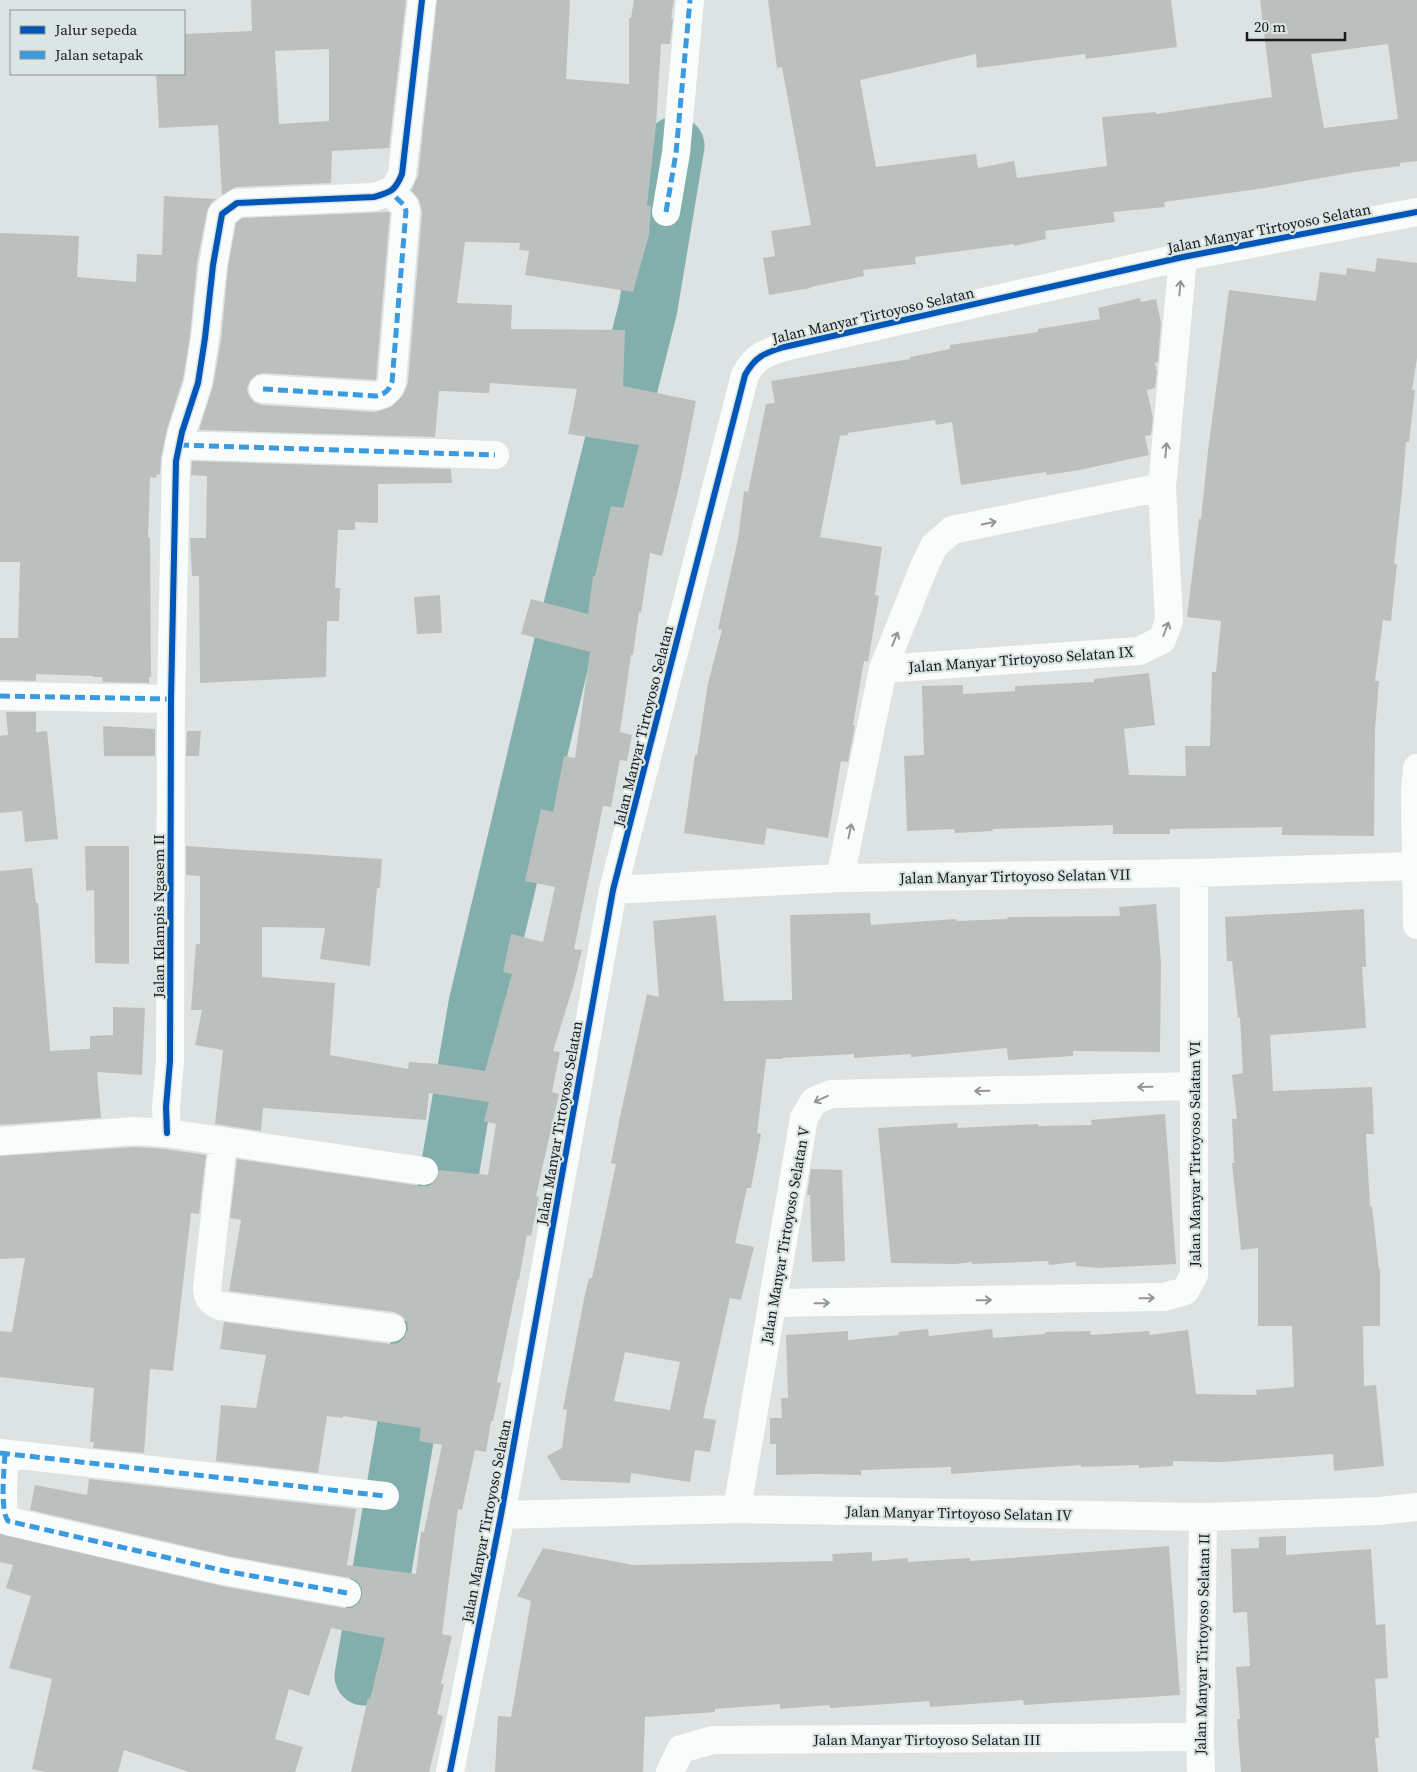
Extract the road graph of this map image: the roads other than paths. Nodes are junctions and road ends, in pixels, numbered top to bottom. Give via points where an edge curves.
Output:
1 (422, 0) edge
2 (690, 0) edge
3 (390, 192) junction
4 (666, 212) dead end
5 (1417, 212) edge
6 (1183, 257) junction
7 (263, 389) dead end
8 (179, 445) junction
9 (495, 456) dead end
10 (1162, 487) junction
11 (883, 669) junction
12 (0, 696) edge
13 (171, 699) junction
14 (1417, 768) edge
15 (1417, 866) edge
16 (1194, 873) junction
17 (840, 878) junction
18 (613, 890) junction
19 (1417, 925) edge
20 (1193, 1086) junction
21 (167, 1133) junction
22 (0, 1141) edge
23 (224, 1142) junction
24 (424, 1170) dead end
25 (773, 1304) junction
26 (392, 1328) dead end
27 (3, 1454) edge
28 (385, 1496) dead end
29 (1417, 1507) edge
30 (737, 1509) junction
31 (501, 1515) junction
32 (1203, 1516) junction
33 (347, 1593) dead end
34 (1200, 1737) junction
35 (450, 1772) edge
36 (670, 1772) edge
37 (1201, 1772) edge

1 - 3 street via 402,174
2 - 4 street via 676,153
3 - 7 street via 406,211 390,388 376,396
3 - 8 street, Jalan Klampis Ngasem II via 374,197 237,203 222,214 198,383
5 - 6 street, Jalan Manyar Tirtoyoso Selatan
10 -> 6 street, Jalan Manyar Tirtoyoso Selatan IX
6 - 18 street, Jalan Manyar Tirtoyoso Selatan via 784,347 759,356 745,375
8 - 9 street
8 - 13 street, Jalan Klampis Ngasem II
11 -> 10 street via 934,546 952,530
11 -> 10 street, Jalan Manyar Tirtoyoso Selatan IX via 1139,651 1162,640 1170,620
17 -> 11 street
12 - 13 street
13 - 21 street, Jalan Klampis Ngasem II
14 - 15 street
15 - 16 street, Jalan Manyar Tirtoyoso Selatan VII
15 - 19 street
16 - 17 street, Jalan Manyar Tirtoyoso Selatan VII
16 - 20 street, Jalan Manyar Tirtoyoso Selatan VI
17 - 18 street, Jalan Manyar Tirtoyoso Selatan VII
18 - 31 street, Jalan Manyar Tirtoyoso Selatan
20 -> 25 street, Jalan Manyar Tirtoyoso Selatan V via 831,1094 814,1101 804,1118
25 -> 20 street, Jalan Manyar Tirtoyoso Selatan VI via 1164,1298 1185,1290 1194,1275
21 - 22 street via 136,1131
21 - 23 street
23 - 24 street
23 - 26 street via 207,1289 212,1303
25 - 30 street, Jalan Manyar Tirtoyoso Selatan V
27 - 28 street
27 - 33 street via 2,1507 8,1521 225,1571
29 - 32 street, Jalan Manyar Tirtoyoso Selatan IV
30 - 31 street, Jalan Manyar Tirtoyoso Selatan IV
30 - 32 street, Jalan Manyar Tirtoyoso Selatan IV
31 - 35 street, Jalan Manyar Tirtoyoso Selatan
32 - 34 street, Jalan Manyar Tirtoyoso Selatan II
34 - 36 street, Jalan Manyar Tirtoyoso Selatan III via 713,1740 681,1749
34 - 37 street, Jalan Manyar Tirtoyoso Selatan II

